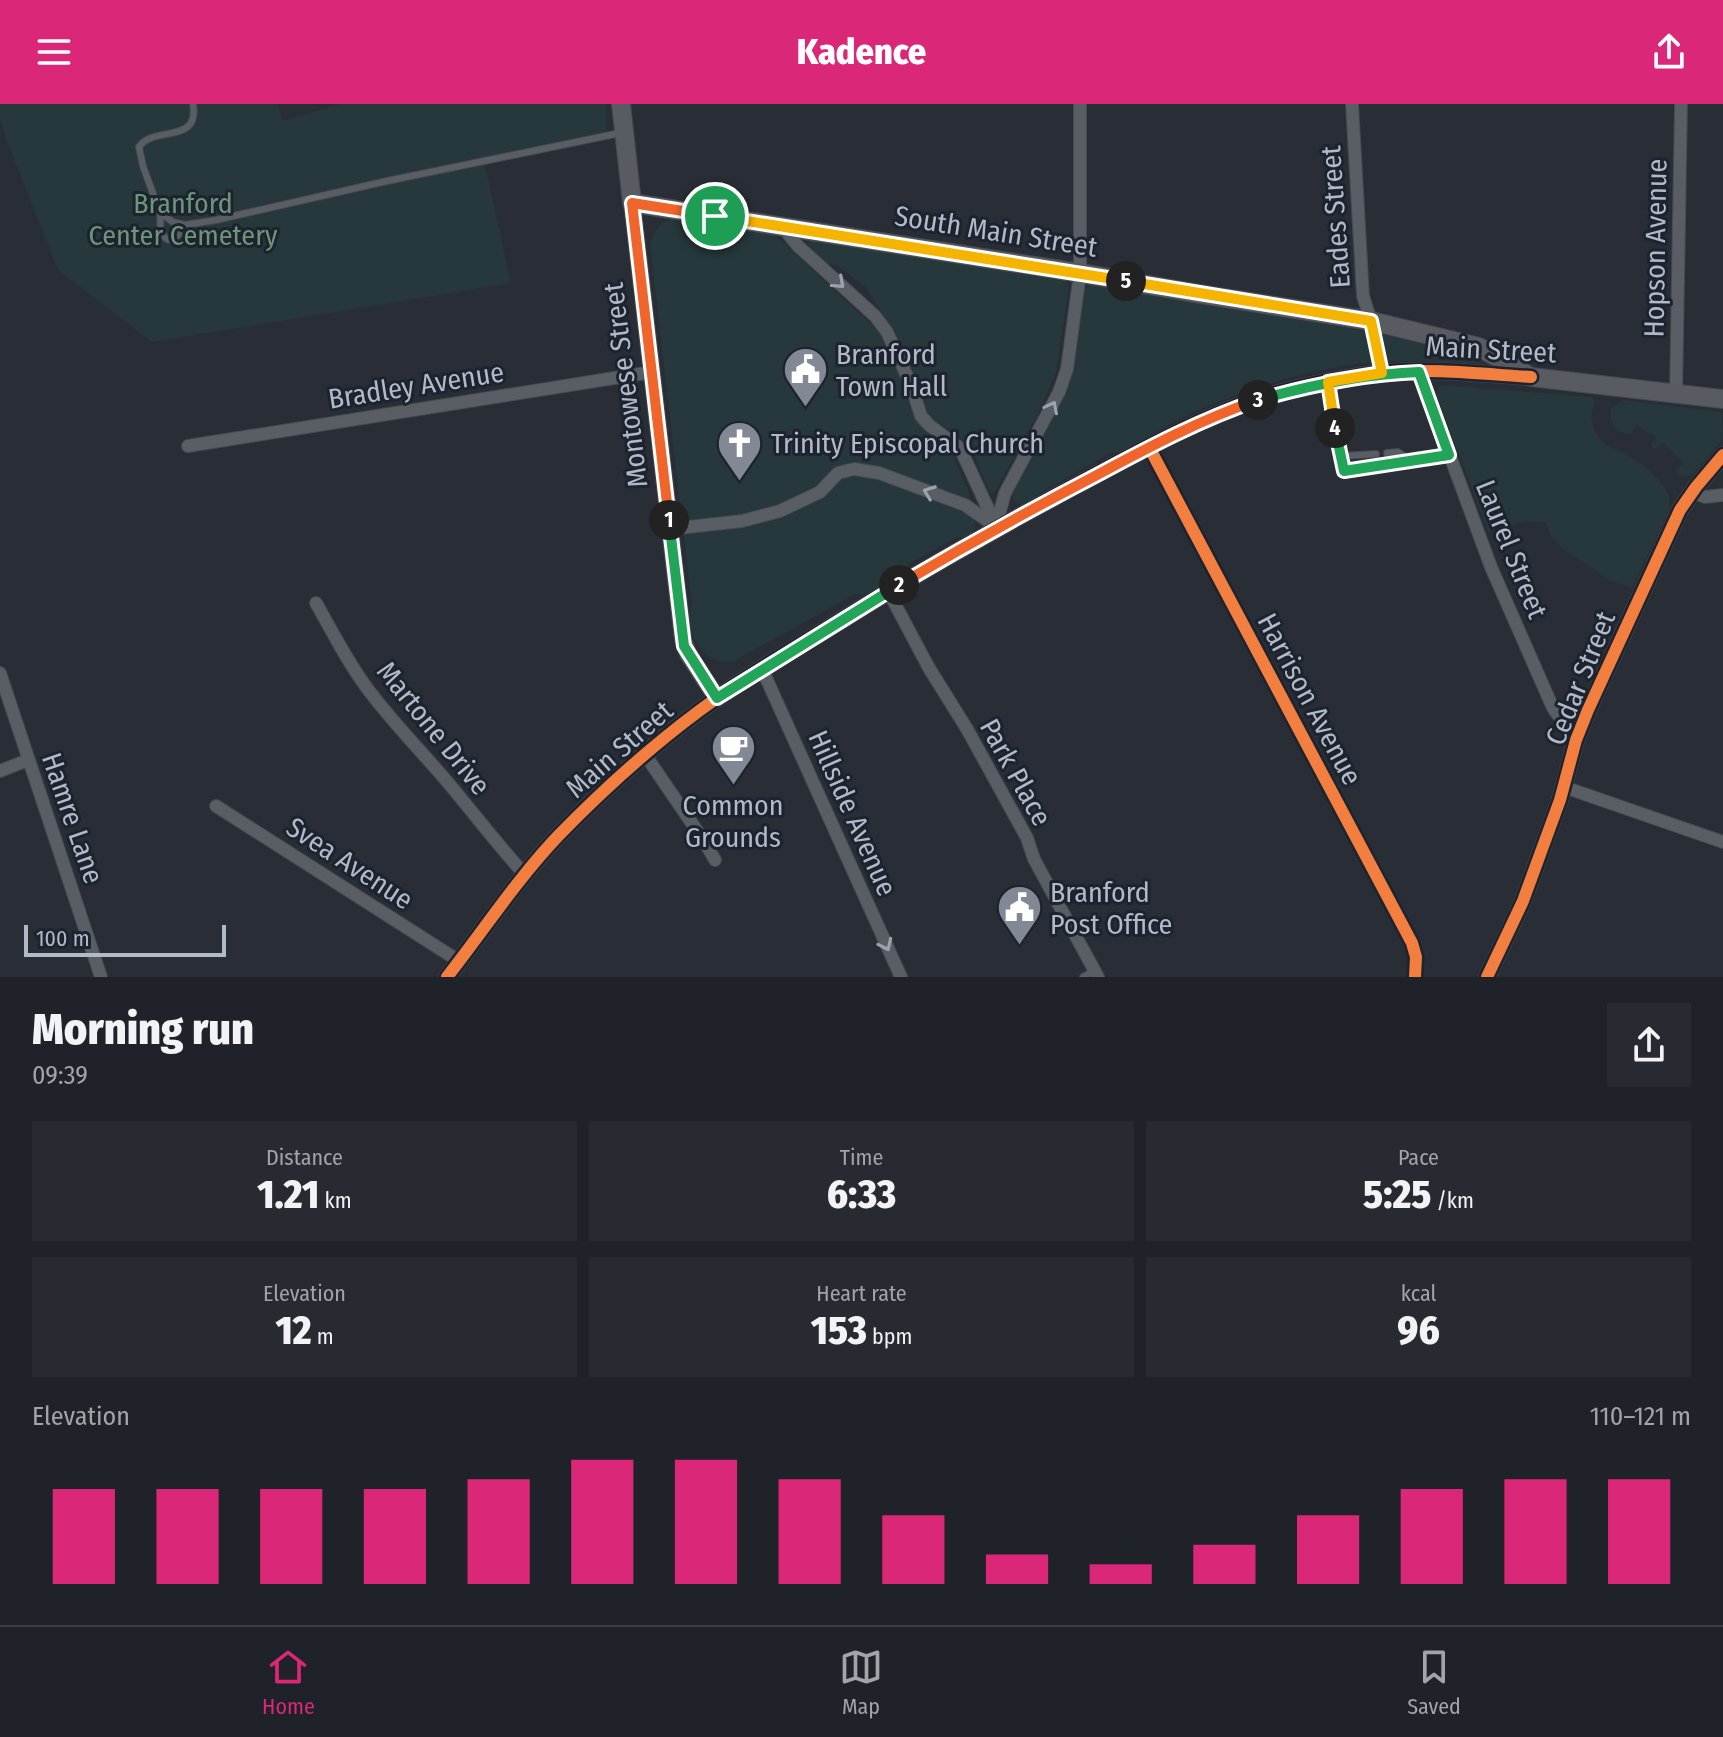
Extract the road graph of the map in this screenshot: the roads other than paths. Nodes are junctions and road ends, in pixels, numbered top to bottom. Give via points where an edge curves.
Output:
1 (193, 104) edge
2 (621, 104) edge
3 (1080, 104) edge
4 (1352, 104) edge
5 (1681, 104) edge
6 (624, 133) junction
7 (632, 203) junction
8 (160, 213) junction
9 (186, 225) junction
10 (787, 227) junction
11 (1080, 273) junction
12 (1371, 321) junction
13 (652, 372) junction
14 (1419, 372) junction
15 (1382, 373) junction
16 (1531, 377) junction
17 (1328, 382) junction
18 (1676, 393) junction
19 (1723, 399) edge
20 (188, 446) dead end
21 (1149, 447) junction
22 (1387, 453) dead end
23 (1376, 454) dead end
24 (1449, 455) junction
25 (1723, 455) edge
26 (1341, 456) junction
27 (1412, 462) junction
28 (1692, 492) junction
29 (1723, 495) edge
30 (997, 528) junction
31 (670, 529) junction
32 (888, 591) junction
33 (316, 603) dead end
34 (762, 669) junction
35 (0, 673) edge
36 (717, 698) junction
37 (1579, 733) junction
38 (646, 756) junction
39 (28, 760) junction
40 (0, 771) edge
41 (1564, 787) junction
42 (216, 806) dead end
43 (1723, 842) edge
44 (715, 860) dead end
45 (525, 875) junction
46 (459, 961) junction
47 (1097, 974) edge
48 (101, 977) edge
49 (447, 977) edge
50 (901, 977) edge
51 (1083, 977) edge
52 (1415, 977) edge
53 (1487, 977) edge

1 - 8 lane via 188,126 148,138 139,147
2 - 6 main road, Montowese Street
3 - 11 street
4 - 12 street, Eades Street via 1363,296
5 - 18 street, Hopson Avenue
6 - 7 main road, Montowese Street
6 - 9 lane
7 - 10 main road, South Main Street
7 - 13 street, Montowese Street
8 - 9 lane
8 - 9 lane via 167,238 178,238
10 - 11 main road, South Main Street
10 -> 30 street via 798,246 884,326 921,416 960,448
11 - 12 main road, South Main Street
30 -> 11 street via 1005,493 1064,381
12 - 15 street, Eades Street
12 - 16 main road, South Main Street via 1479,347
13 - 20 street, Bradley Avenue
13 - 31 street, Montowese Street
14 - 15 street, Main Street
14 - 16 street, Main Street
14 - 24 street, Laurel Street
15 - 17 street, Main Street
16 - 18 main road, Main Street
17 - 21 street, Main Street via 1255,400
17 - 26 lane
18 - 19 main road, Main Street
21 - 30 street, Main Street
21 - 52 street, Harrison Avenue via 1412,943
22 - 27 lane via 1398,452
23 - 26 lane
24 - 27 lane
24 - 37 street, Laurel Street via 1553,708
25 - 28 street, Cedar Street
26 - 27 lane via 1344,471
28 - 29 street
28 - 37 street, Cedar Street
30 -> 31 street via 965,505 854,469 838,473 816,494 755,519
30 - 32 street, Main Street
31 - 36 street, Montowese Street via 684,646
32 - 34 street, Main Street
32 - 47 street, Park Place
33 - 45 street, Martone Drive via 369,691
34 - 36 street, Main Street
34 -> 50 street, Hillside Avenue
35 - 39 street, Hamre Lane
36 - 38 street, Main Street
37 - 41 street, Cedar Street
38 - 44 street
38 - 45 street, Main Street via 566,829
39 - 40 street
39 - 48 street, Hamre Lane
41 - 43 street
41 - 53 street, Cedar Street via 1523,901
42 - 46 street, Svea Avenue
45 - 46 street, Main Street
46 - 49 street, Main Street
47 - 51 lane

